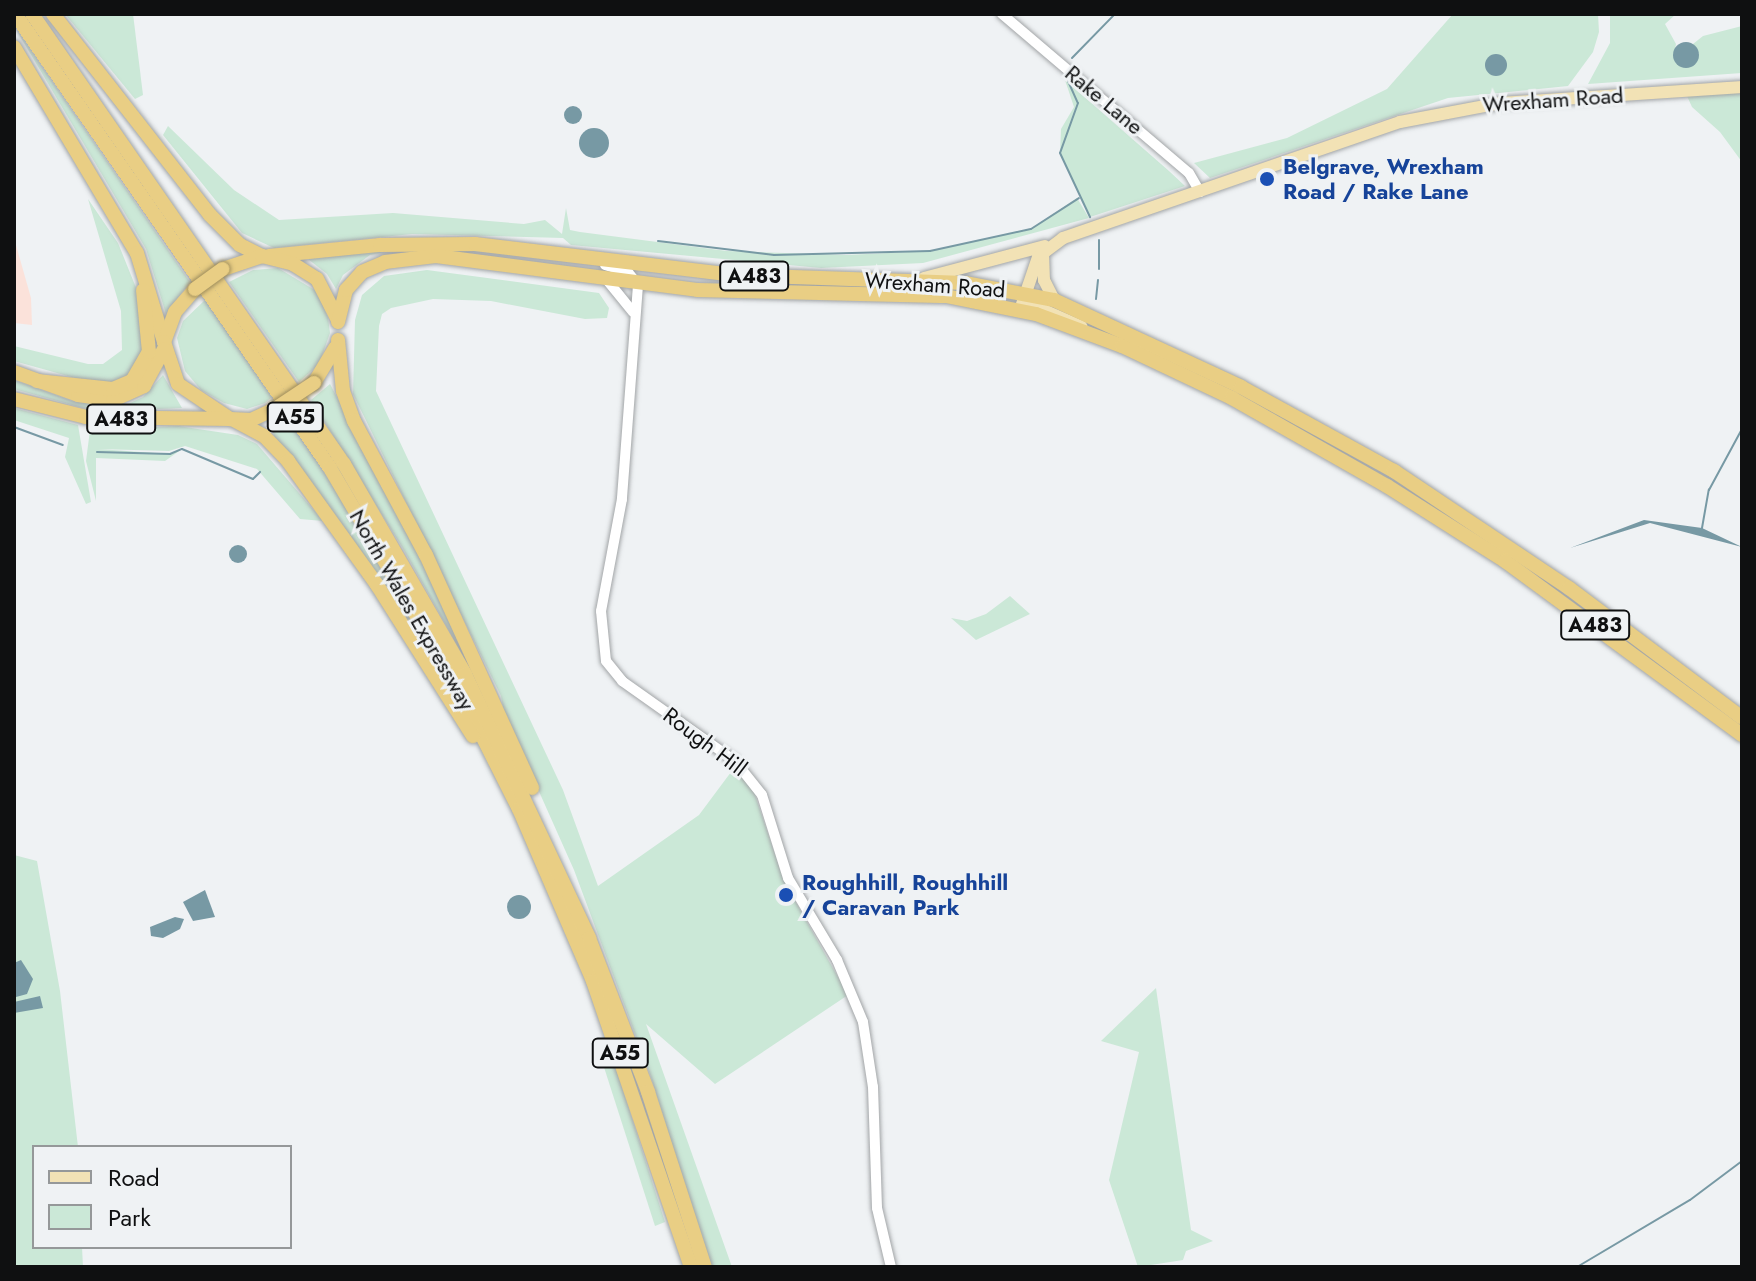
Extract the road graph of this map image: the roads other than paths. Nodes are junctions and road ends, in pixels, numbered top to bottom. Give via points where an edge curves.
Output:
1 (15, 14) edge
2 (32, 14) edge
3 (53, 14) edge
4 (1002, 14) edge
5 (14, 47) edge
6 (1742, 87) edge
7 (97, 190) junction
8 (1200, 192) junction
9 (1048, 247) junction
10 (266, 256) junction
11 (591, 260) junction
12 (603, 277) junction
13 (917, 279) junction
14 (638, 285) junction
15 (1054, 300) junction
16 (1023, 301) junction
17 (633, 312) junction
18 (338, 322) junction
19 (338, 340) junction
20 (164, 345) junction
21 (14, 372) edge
22 (37, 381) junction
23 (14, 399) edge
24 (232, 420) junction
25 (1742, 718) edge
26 (1742, 735) edge
27 (534, 844) junction
28 (589, 938) junction
29 (691, 1267) edge
30 (705, 1267) edge
31 (891, 1267) edge

1 - 27 highway, North Wales Expressway / A55 via 330,468 452,676
2 - 28 highway, North Wales Expressway / A55 via 344,464 465,674
3 - 10 highway via 210,215 240,245
4 - 8 street, Rake Lane via 1189,173
5 - 7 highway
6 - 8 main road, Wrexham Road via 1444,110
7 - 20 highway via 150,281
7 - 22 highway via 144,293 150,334 146,364 132,381 113,389
8 - 9 main road, Wrexham Road
9 - 13 main road
9 - 15 main road via 1044,280
9 - 16 main road, Wrexham Road via 1033,265
10 - 11 highway, Wrexham Road / A483 via 430,242
10 - 18 highway via 317,279
10 - 20 highway, bridge via 223,269 195,289 175,312
11 - 13 highway, Wrexham Road / A483 via 797,279
11 - 14 street via 628,272
12 - 14 highway, Wrexham Road / A483
12 - 17 street
12 - 18 highway, Wrexham Road / A483 via 436,256 385,262 353,279
13 - 16 highway, Wrexham Road / A483
14 - 16 highway, Wrexham Road / A483
14 - 17 street, Rough Hill
15 - 16 highway, A483
15 - 25 highway, A483 via 1241,387 1394,471 1569,588
16 - 26 highway, A483 via 1232,398 1445,521
17 - 31 street, Rough Hill via 622,499 601,611 606,661 622,681 735,761 762,795 788,878 837,960 863,1022 873,1087 877,1208
18 - 19 highway
19 - 24 highway, bridge via 330,363 314,383 275,409
19 - 28 highway via 343,391 354,421 426,555 505,726 554,837
20 - 22 highway, A483 via 144,386 122,398 96,399
20 - 24 highway via 185,392
21 - 22 highway, A483
23 - 24 highway, A483 via 86,417
24 - 27 highway via 264,436 288,461 351,548 464,721
27 - 29 highway, North Wales Expressway / A55 via 593,981
28 - 30 highway, North Wales Expressway / A55 via 648,1092

